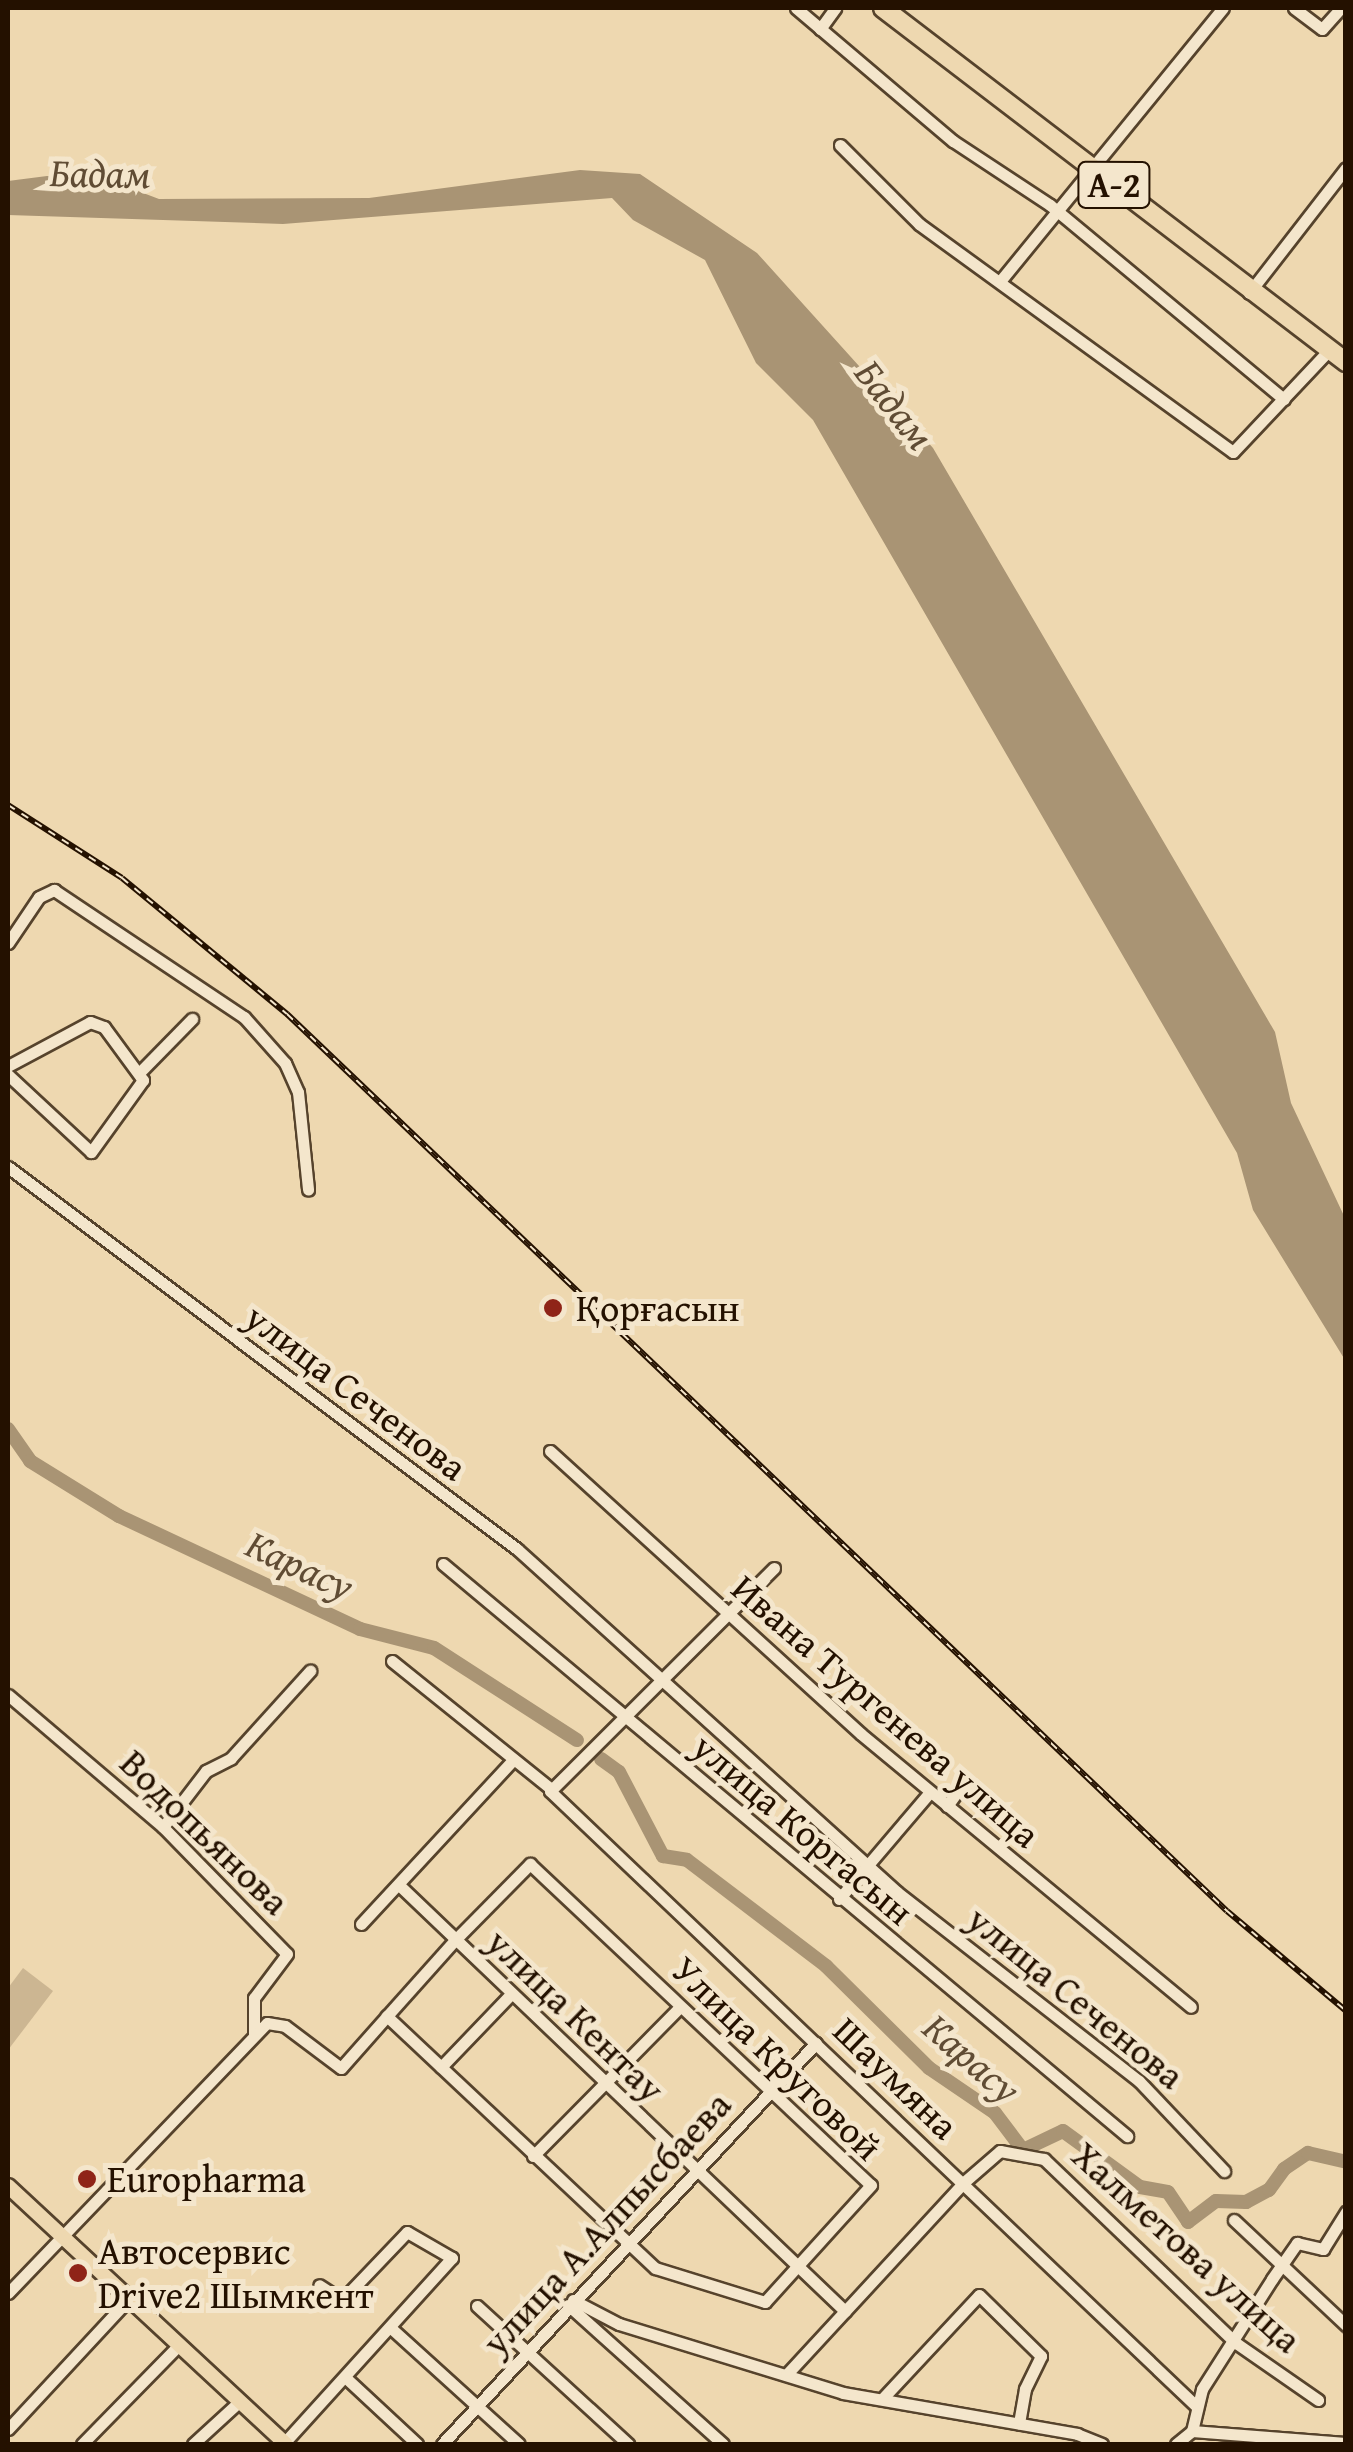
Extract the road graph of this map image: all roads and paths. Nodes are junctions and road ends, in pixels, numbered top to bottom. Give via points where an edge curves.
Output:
1 (796, 8) edge
2 (836, 8) edge
3 (882, 8) edge
4 (1223, 8) edge
5 (1294, 8) edge
6 (1341, 8) edge
7 (820, 29) junction
8 (840, 145) dead end
9 (1346, 168) edge
10 (1095, 170) junction
11 (1055, 209) junction
12 (1001, 280) junction
13 (1249, 293) junction
14 (1329, 350) junction
15 (1346, 362) edge
16 (1284, 398) junction
17 (8, 943) edge
18 (192, 1019) dead end
19 (8, 1066) edge
20 (141, 1070) junction
21 (8, 1075) edge
22 (8, 1167) edge
23 (308, 1189) dead end
24 (550, 1451) dead end
25 (444, 1564) dead end
26 (774, 1568) dead end
27 (726, 1613) junction
28 (392, 1662) dead end
29 (310, 1671) dead end
30 (658, 1678) junction
31 (8, 1695) edge
32 (622, 1714) junction
33 (513, 1760) junction
34 (961, 1788) dead end
35 (552, 1791) junction
36 (930, 1792) junction
37 (947, 1806) junction
38 (163, 1827) junction
39 (870, 1868) junction
40 (399, 1885) junction
41 (839, 1899) junction
42 (361, 1924) dead end
43 (455, 1940) junction
44 (511, 1994) junction
45 (680, 2006) junction
46 (1191, 2007) dead end
47 (387, 2016) junction
48 (254, 2036) junction
49 (816, 2043) junction
50 (440, 2068) junction
51 (605, 2084) junction
52 (769, 2090) junction
53 (1127, 2136) dead end
54 (532, 2156) junction
55 (694, 2170) junction
56 (1224, 2172) dead end
57 (963, 2183) junction
58 (8, 2186) edge
59 (1346, 2212) edge
60 (1234, 2220) dead end
61 (60, 2237) junction
62 (624, 2245) junction
63 (1280, 2266) junction
64 (797, 2268) junction
65 (319, 2285) dead end
66 (8, 2293) edge
67 (129, 2299) junction
68 (571, 2303) junction
69 (477, 2306) dead end
70 (844, 2312) junction
71 (1346, 2325) edge
72 (392, 2329) junction
73 (1236, 2343) junction
74 (179, 2345) junction
75 (526, 2354) junction
76 (786, 2375) junction
77 (346, 2378) junction
78 (882, 2400) junction
79 (1318, 2400) dead end
80 (240, 2402) junction
81 (477, 2406) junction
82 (1196, 2406) junction
83 (1019, 2424) junction
84 (8, 2429) edge
85 (1192, 2431) junction
86 (196, 2443) edge
87 (1346, 2443) edge
88 (82, 2444) edge
89 (285, 2444) edge
90 (417, 2444) edge
91 (442, 2444) edge
92 (519, 2444) edge
93 (628, 2444) edge
94 (723, 2444) edge
95 (1102, 2444) edge
96 (1176, 2444) edge

1 - 7 street
2 - 7 street
3 - 10 highway, A-2
4 - 10 street
5 - 6 street via 1322,30
7 - 11 street via 953,141
8 - 12 street via 918,224
9 - 13 street
10 - 11 street
10 - 13 highway, A-2
11 - 12 street
11 - 16 street
12 - 16 street via 1232,452
13 - 14 highway, A-2
14 - 15 highway, A-2
14 - 16 street
17 - 23 street via 39,897 54,890 244,1017 286,1064 298,1092
18 - 20 street
19 - 20 street via 90,1022 104,1028
20 - 21 street via 140,1091 91,1152
22 - 30 street, улица Сеченова via 517,1549
24 - 27 street, Ивана Тургенева улица
25 - 32 street, улица Коргасын
26 - 27 street
27 - 30 street
27 - 36 street, Ивана Тургенева улица
28 - 33 street, Шаумяна
29 - 38 street via 230,1758 206,1771
30 - 32 street
30 - 39 street, улица Сеченова
31 - 38 street, Водопьянова
32 - 35 street
32 - 41 street, улица Коргасын
33 - 35 street, Шаумяна
33 - 40 street
34 - 37 street
35 - 49 street, Шаумяна
36 - 37 street, Ивана Тургенева улица
36 - 39 street
37 - 46 street, Ивана Тургенева улица
38 - 48 street, Водопьянова via 287,1954 254,1998
39 - 41 street
39 - 56 street, улица Сеченова via 1139,2081
40 - 42 street
40 - 43 street, улица Кентау
41 - 53 street, улица Коргасын
43 - 44 street, улица Кентау
43 - 45 street, Улица Круговой via 530,1864
43 - 47 street
44 - 50 street
44 - 51 street, улица Кентау
45 - 51 street
45 - 52 street, Улица Круговой
47 - 48 street via 341,2068 285,2026 267,2023
47 - 50 street, Улица Круговой
48 - 61 street
49 - 52 street, улица А.Алпысбаева
49 - 57 street, Шаумяна
50 - 54 street, Улица Круговой
51 - 54 street
51 - 55 street, улица Кентау
52 - 55 street, улица А.Алпысбаева
52 - 64 street, Улица Круговой via 870,2185
54 - 62 street, Улица Круговой
55 - 62 street, улица А.Алпысбаева
55 - 64 street, улица Кентау
57 - 70 street, Халметова улица
57 - 73 street, Халметова улица via 1000,2152 1044,2159
57 - 82 street, Шаумяна
58 - 61 main road
59 - 63 street via 1322,2249 1298,2243
60 - 63 street
61 - 66 street
61 - 67 main road
62 - 64 street, Улица Круговой via 656,2268 765,2302
62 - 68 street, улица А.Алпысбаева
63 - 71 street
63 - 73 street
64 - 70 street, улица Кентау
65 - 72 street via 342,2300 407,2232 452,2258
67 - 74 main road
67 - 84 street
68 - 75 street, улица А.Алпысбаева
68 - 76 street
68 - 94 street
69 - 75 street
70 - 76 street, Халметова улица
72 - 77 street
72 - 81 street
73 - 79 street, Халметова улица
73 - 82 street
74 - 80 main road
74 - 88 street
75 - 81 street, улица А.Алпысбаева
75 - 93 street
76 - 78 street
77 - 89 street
77 - 90 street
78 - 83 street
78 - 83 street via 978,2295 1041,2356 1025,2388
80 - 86 street
80 - 89 main road
81 - 91 street, улица А.Алпысбаева
81 - 92 street
82 - 85 street
83 - 95 street
85 - 87 street
85 - 96 street

